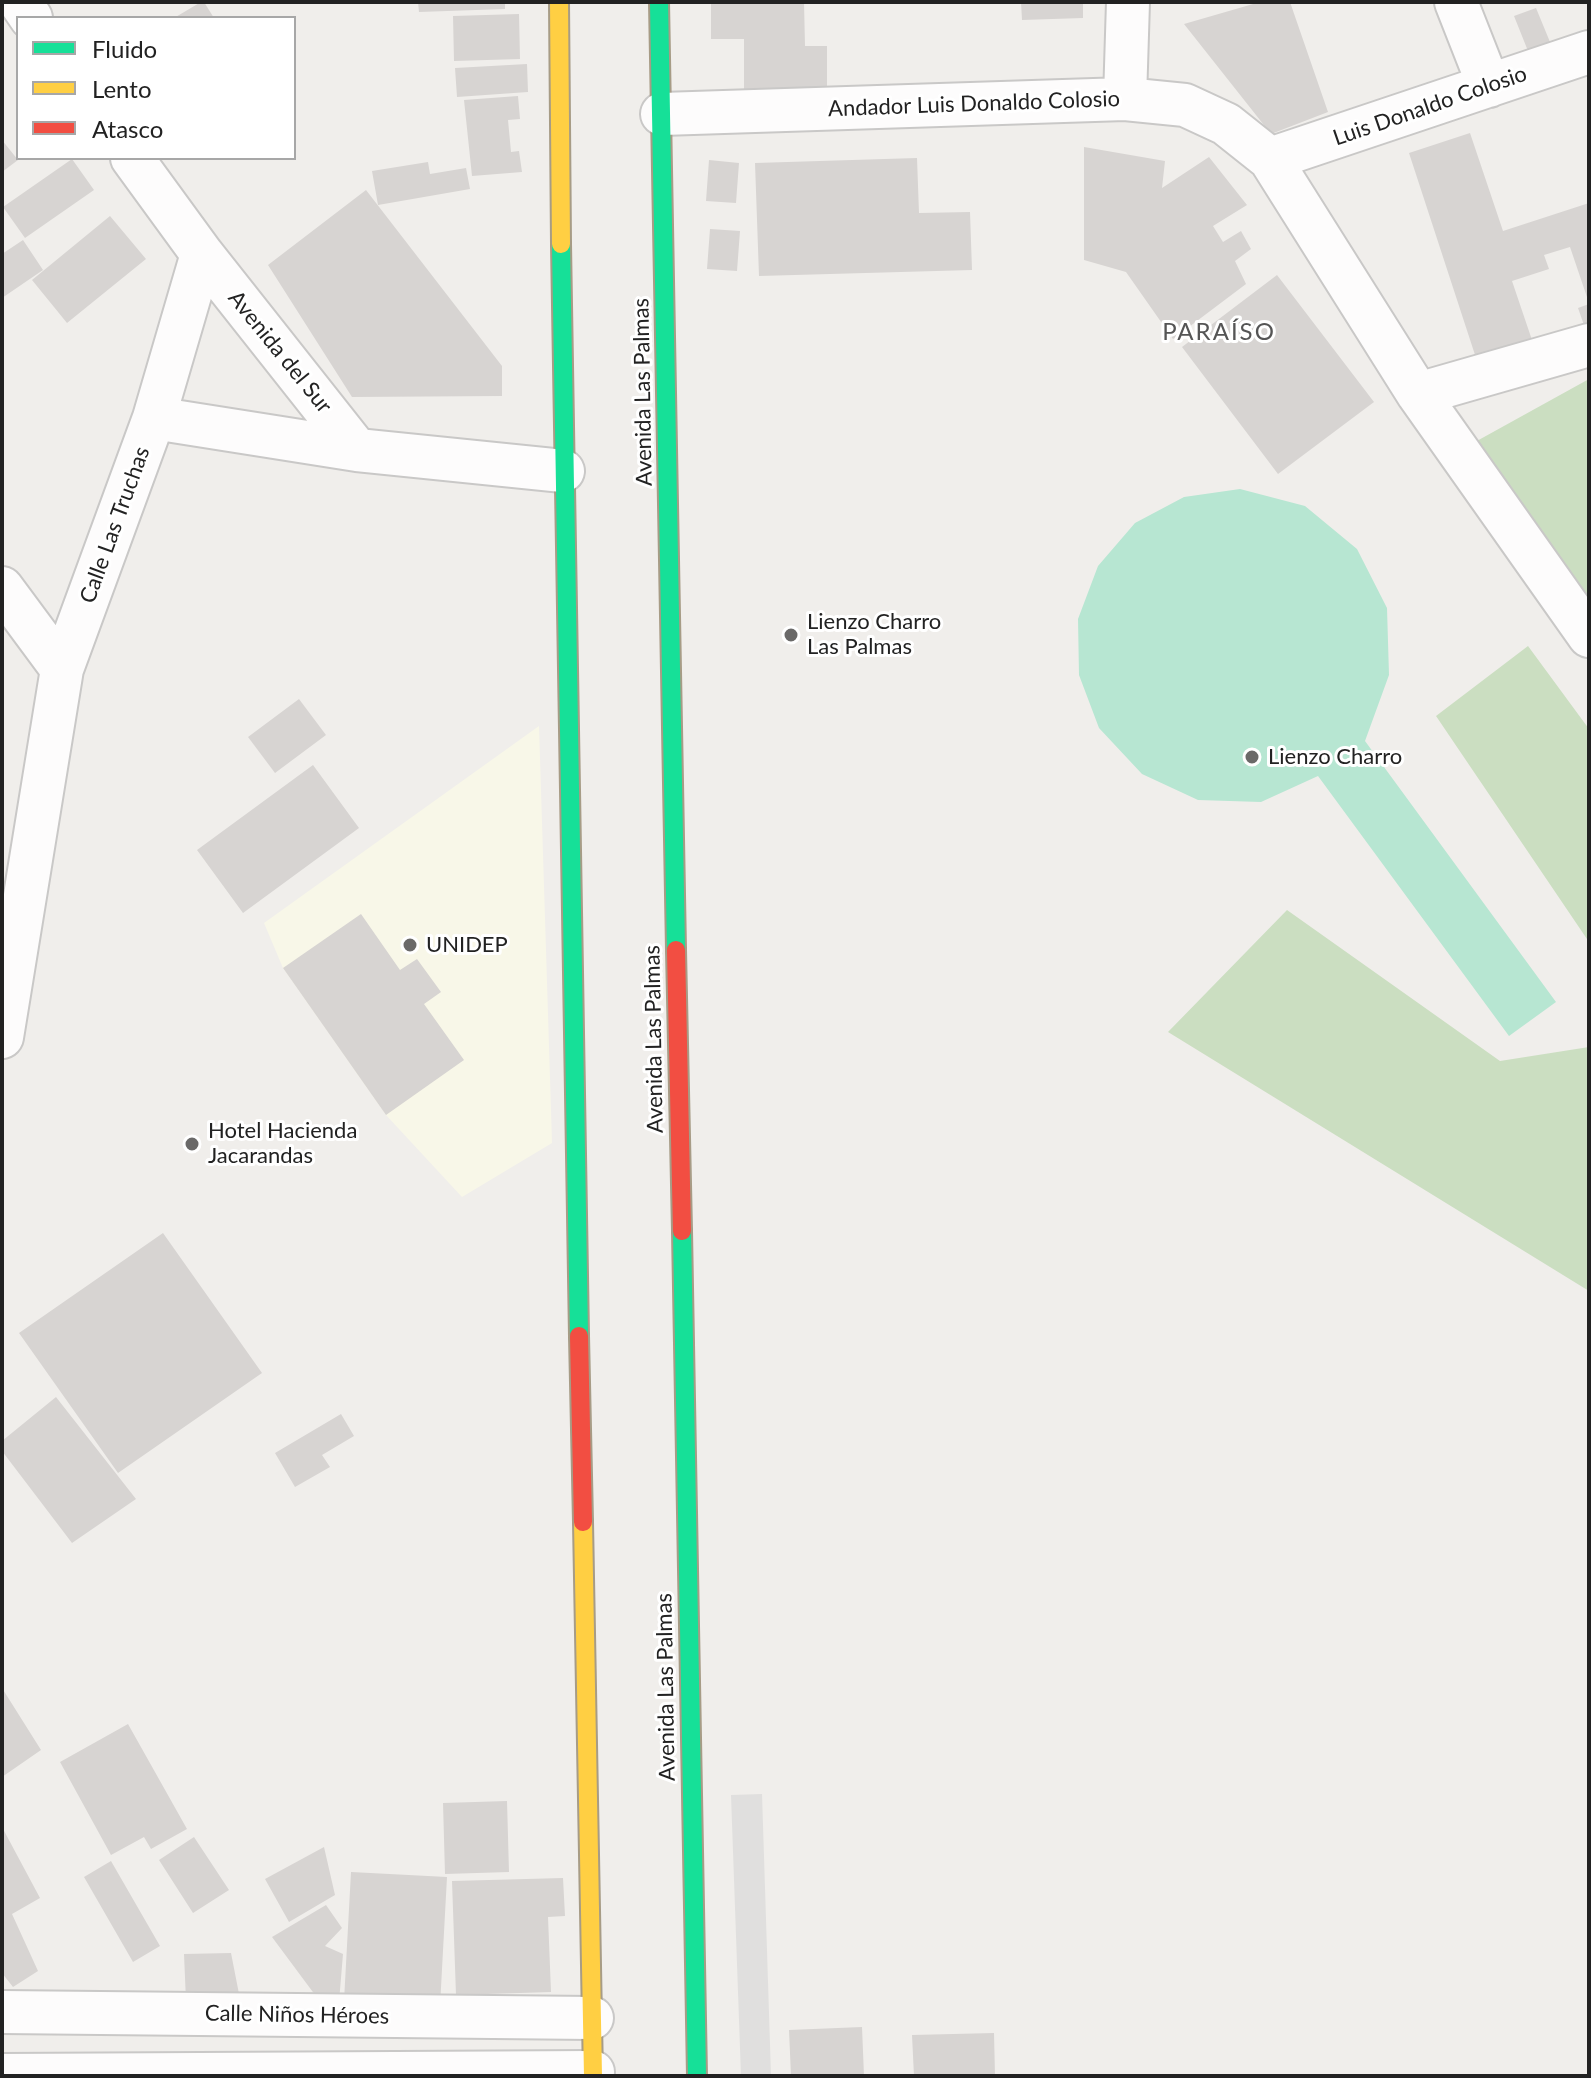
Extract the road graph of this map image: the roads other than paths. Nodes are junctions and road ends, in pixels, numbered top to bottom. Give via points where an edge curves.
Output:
1 (559, 2) edge
2 (659, 2) edge
3 (1128, 2) edge
4 (1456, 2) edge
5 (1589, 52) edge
6 (1489, 86) junction
7 (1125, 99) junction
8 (662, 114) junction
9 (1270, 159) junction
10 (133, 160) edge
11 (202, 254) junction
12 (1589, 345) edge
13 (1418, 394) junction
14 (154, 418) junction
15 (357, 450) junction
16 (563, 471) junction
17 (2, 588) edge
18 (1589, 636) edge
19 (62, 669) junction
20 (2, 1037) edge
21 (2, 2012) edge
22 (339, 2016) junction
23 (592, 2018) junction
24 (593, 2074) edge
25 (2, 2075) edge
26 (97, 2075) edge
27 (337, 2075) edge
28 (697, 2076) edge

1 - 16 main road
2 - 8 main road, Avenida Las Palmas
3 - 7 street
4 - 6 street
5 - 6 street, Luis Donaldo Colosio
6 - 9 street, Luis Donaldo Colosio
7 - 8 street, Andador Luis Donaldo Colosio
7 - 9 street, Andador Luis Donaldo Colosio via 1185,105 1226,124
8 - 28 main road, Avenida Las Palmas
9 - 13 street, Andador Luis Donaldo Colosio
10 - 11 street, Avenida del Sur
11 - 14 street
11 - 15 street, Avenida del Sur
12 - 13 street
13 - 18 street, Andador Luis Donaldo Colosio
14 - 15 street, Calle Las Truchas
14 - 19 street, Calle Las Truchas
15 - 16 street, Calle Las Truchas
16 - 23 main road
17 - 19 street
19 - 20 street, Calle Las Truchas
21 - 22 street, Calle Niños Héroes
22 - 23 street, Calle Niños Héroes
22 - 27 street
23 - 24 main road
24 - 27 street
25 - 26 street
26 - 27 street

